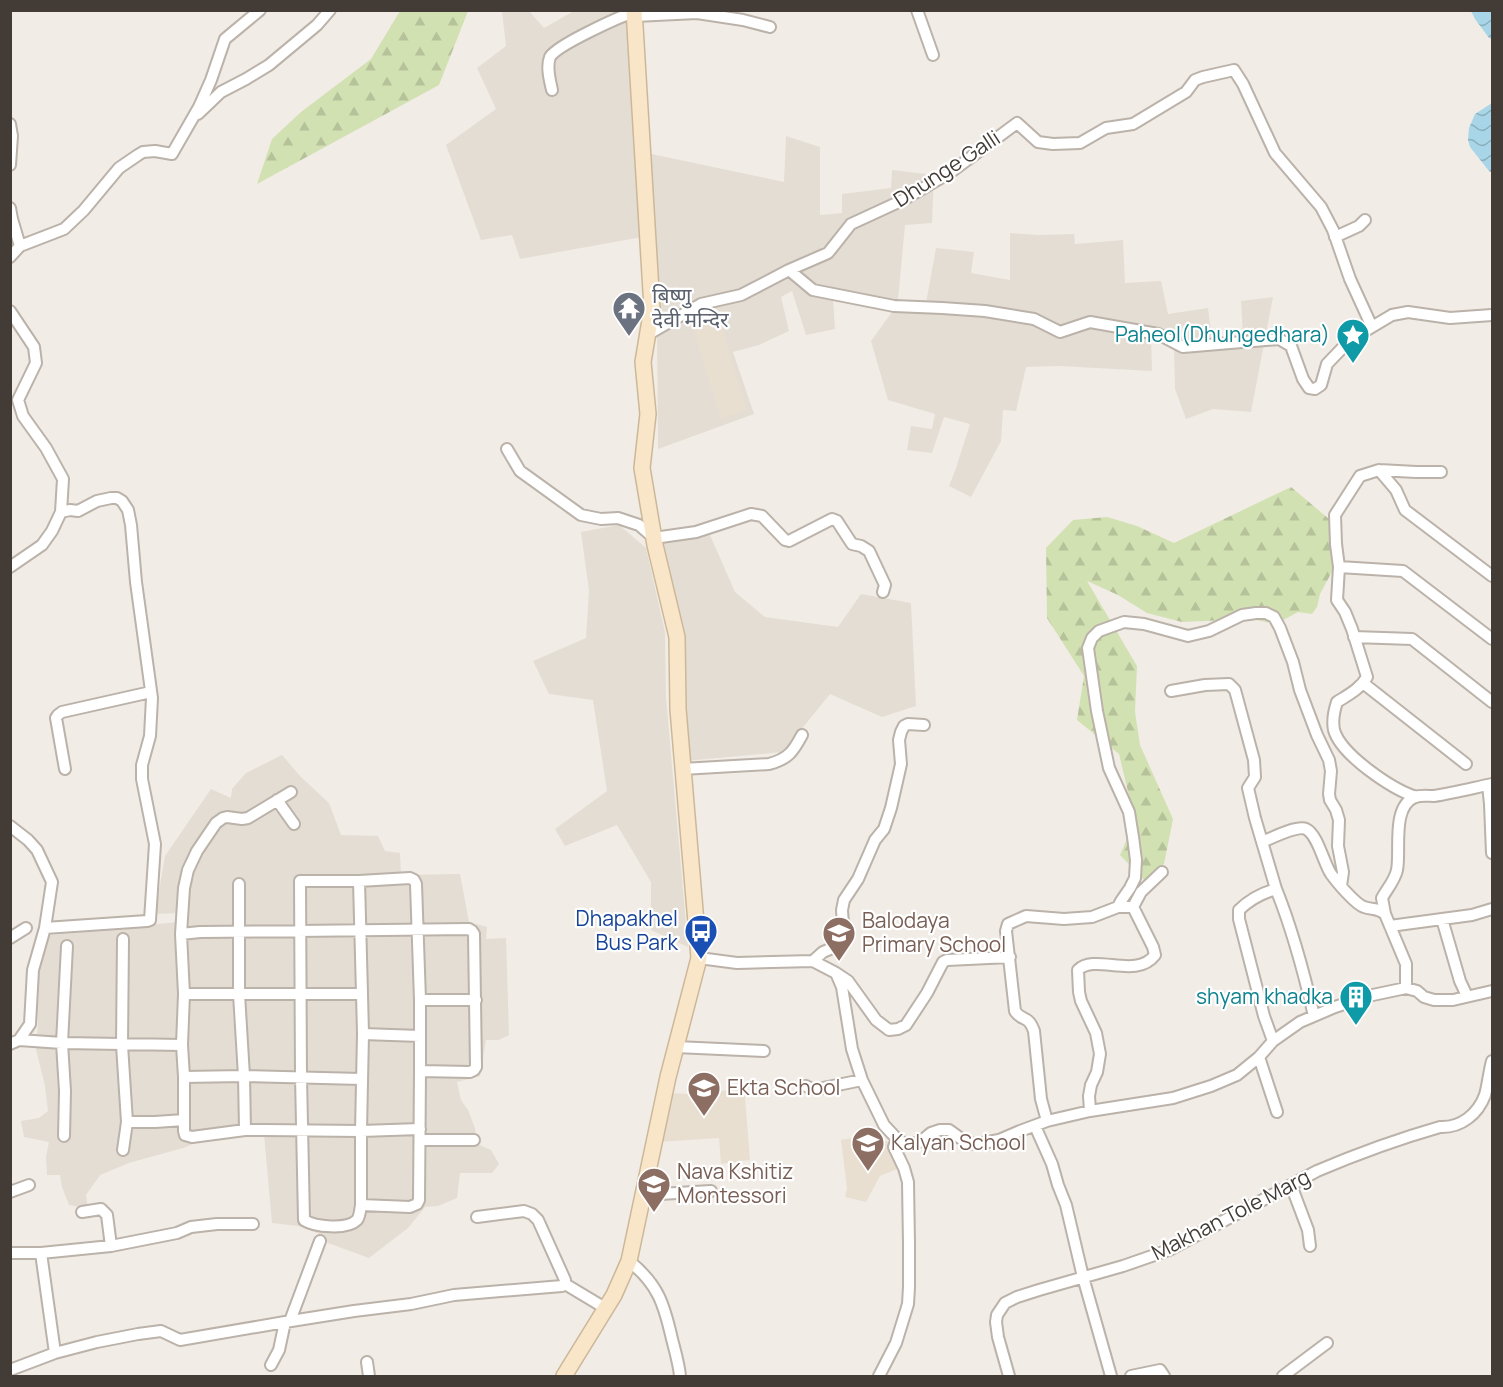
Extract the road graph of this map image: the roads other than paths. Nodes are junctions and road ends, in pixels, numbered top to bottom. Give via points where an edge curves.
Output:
1 (260, 10) edge
2 (330, 10) edge
3 (917, 10) edge
4 (634, 13) edge
5 (770, 27) dead end
6 (933, 55) dead end
7 (552, 90) dead end
8 (191, 121) junction
9 (10, 124) edge
10 (10, 165) edge
11 (10, 208) edge
12 (1365, 220) dead end
13 (1335, 237) junction
14 (20, 246) junction
15 (10, 257) edge
16 (789, 270) junction
17 (11, 313) edge
18 (1492, 315) edge
19 (1372, 327) junction
20 (647, 335) junction
21 (507, 449) dead end
22 (1379, 470) junction
23 (1441, 472) dead end
24 (61, 512) junction
25 (654, 538) junction
26 (10, 567) edge
27 (1339, 567) junction
28 (1492, 576) edge
29 (883, 592) dead end
30 (1354, 637) junction
31 (1492, 639) edge
32 (1363, 683) junction
33 (1171, 691) dead end
34 (151, 692) junction
35 (1492, 702) edge
36 (924, 725) dead end
37 (802, 735) dead end
38 (1466, 764) dead end
39 (65, 769) dead end
40 (682, 769) junction
41 (1490, 784) edge
42 (291, 792) dead end
43 (1416, 797) junction
44 (278, 800) junction
45 (294, 824) dead end
46 (10, 826) edge
47 (1262, 842) junction
48 (1492, 853) edge
49 (1162, 872) dead end
50 (359, 881) junction
51 (239, 884) dead end
52 (1341, 885) junction
53 (1276, 890) junction
54 (1118, 907) junction
55 (1133, 907) junction
56 (1492, 909) edge
57 (1385, 914) junction
58 (1442, 919) junction
59 (1390, 926) junction
60 (26, 928) dead end
61 (45, 928) junction
62 (360, 931) junction
63 (418, 931) junction
64 (239, 932) junction
65 (301, 932) junction
66 (182, 934) junction
67 (10, 938) edge
68 (123, 939) dead end
69 (67, 946) dead end
70 (1010, 957) junction
71 (699, 958) junction
72 (813, 961) junction
73 (836, 973) junction
74 (1406, 988) junction
75 (1492, 991) edge
76 (301, 993) junction
77 (184, 994) junction
78 (239, 994) junction
79 (362, 994) junction
80 (1467, 996) junction
81 (420, 999) junction
82 (476, 1000) junction
83 (1314, 1016) junction
84 (363, 1034) junction
85 (420, 1036) junction
86 (1273, 1041) junction
87 (15, 1042) edge
88 (62, 1043) junction
89 (122, 1045) junction
90 (182, 1046) junction
91 (676, 1047) junction
92 (764, 1051) dead end
93 (1259, 1057) junction
94 (1492, 1061) edge
95 (420, 1071) junction
96 (244, 1076) junction
97 (184, 1077) junction
98 (301, 1077) junction
99 (361, 1079) junction
100 (862, 1080) junction
101 (806, 1086) dead end
102 (1090, 1111) junction
103 (1277, 1112) dead end
104 (184, 1120) junction
105 (127, 1122) junction
106 (1047, 1122) junction
107 (1035, 1126) junction
108 (420, 1129) junction
109 (244, 1130) junction
110 (302, 1131) junction
111 (361, 1131) junction
112 (64, 1136) dead end
113 (897, 1139) junction
114 (420, 1140) junction
115 (474, 1140) dead end
116 (123, 1150) dead end
117 (29, 1185) dead end
118 (1291, 1185) junction
119 (711, 1191) dead end
120 (10, 1192) edge
121 (643, 1195) junction
122 (361, 1205) junction
123 (82, 1212) dead end
124 (477, 1217) dead end
125 (253, 1224) dead end
126 (320, 1241) dead end
127 (111, 1246) junction
128 (1310, 1246) dead end
129 (10, 1253) edge
130 (41, 1253) junction
131 (629, 1261) junction
132 (1083, 1277) junction
133 (565, 1284) junction
134 (605, 1308) junction
135 (288, 1322) junction
136 (1327, 1343) dead end
137 (55, 1353) junction
138 (368, 1362) dead end
139 (271, 1365) dead end
140 (10, 1370) edge
141 (369, 1377) edge
142 (564, 1377) edge
143 (680, 1377) edge
144 (879, 1377) edge
145 (1009, 1377) edge
146 (1111, 1377) edge
147 (1131, 1377) edge
148 (1164, 1377) edge
149 (1283, 1377) edge

1 - 8 street via 225,39
2 - 8 street via 269,65 221,92
3 - 6 street
4 - 5 street via 697,13
4 - 7 street via 619,16 559,48 550,57
4 - 20 main road via 652,308
8 - 14 street via 172,154 155,151 138,155 119,168 64,229
9 - 10 street
11 - 14 street
12 - 13 street
13 - 16 street, Dhunge Galli via 1321,207 1275,153 1234,70 1195,80 1186,92 1133,124 1106,128 1080,143 1038,142 1017,123 951,172 851,224 828,253
13 - 19 street, Dhunge Galli
14 - 15 street
16 - 19 street via 813,290 894,306 985,311 1034,319 1060,332 1090,321 1158,334 1183,347 1279,339 1291,346 1303,379 1309,388 1316,389 1327,364 1350,340
16 - 20 street via 741,295 701,304
17 - 24 street via 34,347 36,363 18,400 23,416 63,479
18 - 19 street via 1450,318 1408,312 1392,315
20 - 25 main road via 643,362 648,414 642,468
21 - 25 street via 520,471 581,515 618,518 639,525
22 - 23 street
22 - 27 street via 1360,476 1335,515
22 - 28 street via 1396,490 1405,510
24 - 26 street via 42,545
24 - 34 street via 78,512 111,498 122,501 128,510
25 - 29 street via 696,532 751,514 762,516 777,534 789,541 832,519 852,544 869,551 885,585
25 - 40 main road via 677,637
27 - 30 street via 1338,600
27 - 31 street via 1403,571
30 - 32 street via 1367,677
30 - 35 street via 1412,639
32 - 38 street
32 - 43 street via 1337,702 1334,731 1347,752 1384,782
33 - 47 street via 1229,684 1235,690 1254,760 1255,777 1248,788
34 - 39 street via 58,715
34 - 61 street via 150,736 142,765 155,844 150,920
36 - 72 street via 908,724 901,732 901,764 891,808 884,829 844,900 842,944
37 - 40 street via 789,754 769,764
40 - 71 main road
41 - 43 street
41 - 48 street
42 - 44 street
43 - 57 street via 1403,808 1397,870 1382,898
44 - 45 street
44 - 66 street via 248,818 223,818 208,834 188,870
46 - 61 street via 37,850 52,882
47 - 52 street via 1299,828 1307,830
47 - 53 street
49 - 55 street via 1141,892
50 - 62 street
50 - 63 street via 414,880
50 - 65 street via 300,881
51 - 64 street
52 - 54 street via 1339,820 1330,800 1329,760 1274,617 1242,615 1188,636 1124,622 1099,631 1088,648 1108,768 1129,812 1136,860 1135,878
52 - 57 street via 1365,908
53 - 83 street via 1299,953
53 - 86 street via 1239,910
54 - 55 street
54 - 70 street via 1092,917 1026,916 1013,921 1006,931
55 - 102 street via 1154,947 1152,959 1136,966 1090,965 1078,970 1081,1001 1096,1033 1100,1054 1091,1084
56 - 58 street
57 - 59 street
58 - 59 street
58 - 80 street
59 - 74 street via 1406,964
60 - 67 street
61 - 87 street via 33,970 30,1024
62 - 63 street
62 - 65 street
62 - 79 street
63 - 81 street
63 - 82 street via 472,931
64 - 65 street
64 - 66 street
64 - 78 street
65 - 76 street
66 - 77 street
68 - 89 street
69 - 88 street
70 - 73 street via 943,962 906,1025 889,1030 876,1020 848,981
70 - 106 street via 1015,1011 1032,1023 1034,1031
71 - 72 street via 736,963
71 - 91 main road
72 - 73 street
73 - 100 street
74 - 80 street via 1434,1000
74 - 83 street via 1368,996
75 - 80 street
76 - 78 street
76 - 79 street
76 - 98 street
77 - 78 street
77 - 90 street
78 - 96 street
79 - 84 street
81 - 82 street
81 - 85 street
82 - 95 street via 474,1070
83 - 86 street
84 - 85 street
84 - 99 street
85 - 95 street
86 - 93 street
87 - 88 street
88 - 89 street
88 - 112 street
89 - 90 street
89 - 105 street
90 - 97 street
91 - 92 street
91 - 121 main road
93 - 102 street via 1237,1075 1211,1086 1173,1098
93 - 103 street
94 - 118 street, Makhan Tole Marg via 1479,1109 1467,1120 1384,1144
95 - 108 street
96 - 97 street
96 - 98 street
96 - 109 street
97 - 104 street
98 - 99 street
98 - 110 street
99 - 111 street
100 - 101 street via 818,1089
100 - 113 street via 884,1125
102 - 106 street
104 - 105 street
104 - 109 street via 185,1135 192,1137
105 - 116 street
106 - 107 street
107 - 113 street via 977,1144 940,1130 915,1144
107 - 132 street via 1066,1205
108 - 111 street
108 - 114 street
109 - 110 street
110 - 111 street
110 - 122 street via 304,1220 328,1227 350,1224 356,1221
111 - 122 street
113 - 144 street via 894,1147 908,1182 908,1304 896,1343
114 - 115 street
114 - 122 street via 417,1204
117 - 120 street
118 - 128 street
118 - 132 street, Makhan Tole Marg via 1168,1250
119 - 121 street
121 - 131 main road
123 - 127 street via 105,1211
124 - 133 street via 524,1211 532,1214
125 - 127 street via 191,1227
126 - 135 street
127 - 130 street
129 - 130 street
130 - 137 street
131 - 134 main road
131 - 143 street via 654,1287 666,1311
132 - 145 street, Makhan Tole Marg via 1017,1297 1000,1309 996,1322
132 - 146 street
133 - 134 street
133 - 135 street via 454,1295
134 - 142 main road
135 - 137 street via 180,1340 161,1331 138,1334
135 - 139 street
136 - 149 street
137 - 140 street
138 - 141 street
147 - 148 street via 1160,1370

